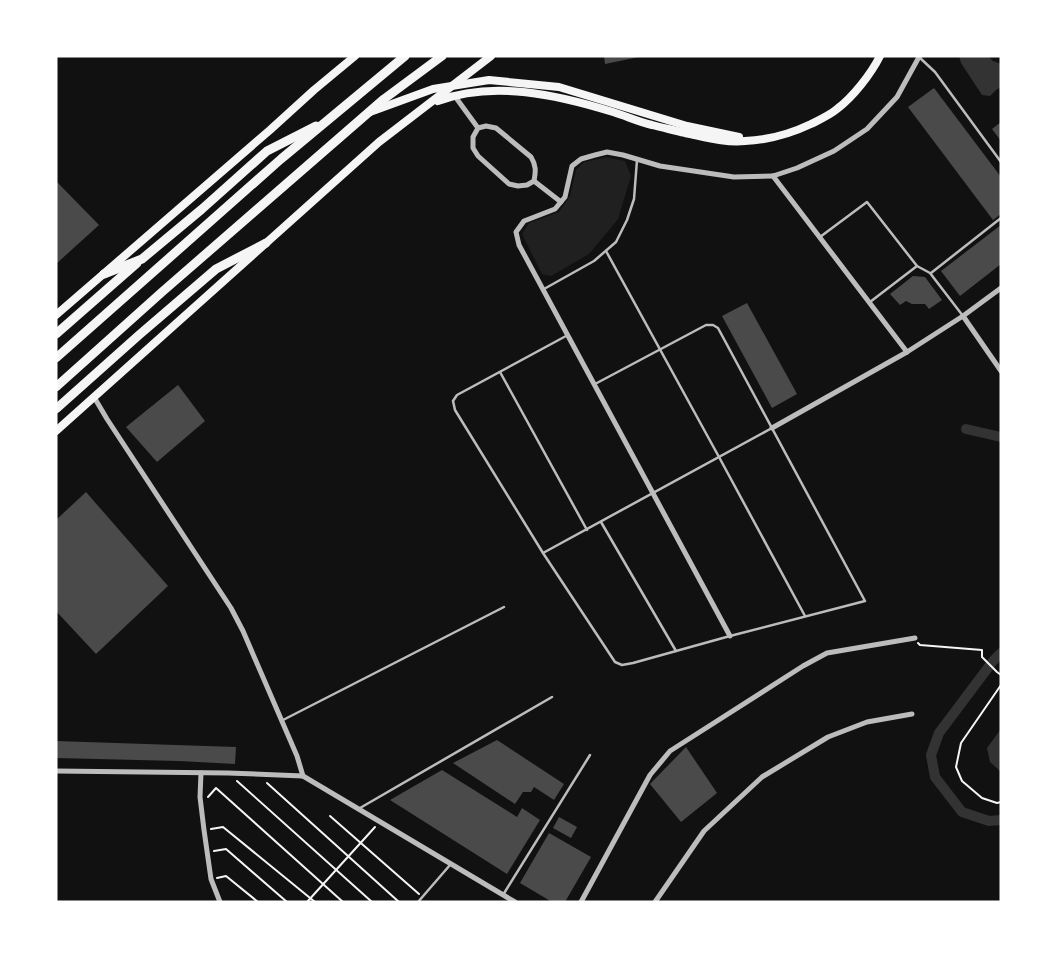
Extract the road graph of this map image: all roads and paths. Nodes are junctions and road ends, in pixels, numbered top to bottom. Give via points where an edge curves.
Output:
1 (355, 56) edge
2 (405, 56) edge
3 (442, 56) edge
4 (491, 56) edge
5 (880, 56) edge
6 (919, 57) edge
7 (454, 95) junction
8 (429, 104) junction
9 (368, 112) junction
10 (329, 119) junction
11 (478, 128) junction
12 (764, 139) junction
13 (637, 159) junction
14 (1001, 162) edge
15 (773, 176) junction
16 (534, 181) junction
17 (561, 202) junction
18 (1001, 218) edge
19 (820, 237) junction
20 (266, 243) junction
21 (606, 251) junction
22 (142, 259) junction
23 (917, 266) junction
24 (930, 273) junction
25 (104, 274) junction
26 (1001, 288) edge
27 (543, 290) junction
28 (870, 303) junction
29 (56, 315) edge
30 (962, 316) junction
31 (56, 334) edge
32 (568, 335) junction
33 (660, 350) junction
34 (907, 352) junction
35 (56, 358) edge
36 (1001, 371) edge
37 (500, 372) junction
38 (594, 385) junction
39 (56, 387) edge
40 (94, 397) junction
41 (56, 410) edge
42 (772, 428) junction
43 (56, 431) edge
44 (719, 457) junction
45 (653, 493) junction
46 (601, 522) junction
47 (587, 530) junction
48 (543, 554) junction
49 (504, 607) dead end
50 (805, 617) junction
51 (730, 636) junction
52 (915, 638) joint
53 (676, 651) junction
54 (1001, 674) edge
55 (1001, 685) edge
56 (552, 697) dead end
57 (912, 714) dead end
58 (282, 721) junction
59 (590, 755) dead end
60 (56, 771) edge
61 (200, 773) junction
62 (228, 773) junction
63 (258, 774) junction
64 (303, 776) junction
65 (200, 797) junction
66 (1001, 802) edge
67 (359, 809) junction
68 (330, 816) dead end
69 (380, 822) junction
70 (204, 830) junction
71 (361, 842) junction
72 (207, 852) junction
73 (348, 856) junction
74 (451, 864) junction
75 (336, 870) junction
76 (211, 879) junction
77 (323, 884) junction
78 (503, 895) junction
79 (422, 897) junction
80 (310, 898) junction
81 (220, 902) edge
82 (258, 902) edge
83 (287, 902) edge
84 (307, 902) edge
85 (315, 902) edge
86 (343, 902) edge
87 (372, 902) edge
88 (399, 902) edge
89 (418, 902) edge
90 (515, 902) edge
91 (581, 902) edge
92 (655, 902) edge

1 - 25 main road
2 - 10 highway
3 - 9 highway
4 - 8 main road
5 - 12 main road via 873,69 836,110 799,130
6 - 14 lane via 935,72
6 - 15 street via 897,97 867,129 834,151
7 - 8 main road
7 - 11 street
7 - 12 main road via 492,91 540,95 720,140
8 - 20 main road via 379,142
9 - 12 main road via 433,89 489,80 559,87 687,126 736,137
9 - 39 highway
10 - 22 highway via 267,151
10 - 35 highway
11 - 16 street via 496,128 531,157 536,171
11 - 16 street via 473,148 478,156 509,184 528,185
13 - 15 street via 660,166 734,177
13 - 17 street via 607,152 581,159 572,166
13 - 21 lane via 634,199 628,220 616,242
15 - 19 street
16 - 17 street
17 - 27 street via 555,209 524,221 516,232 519,245
18 - 24 lane
19 - 23 lane via 866,202
19 - 28 street
20 - 40 main road
20 - 41 highway via 216,270
21 - 27 lane via 594,262
21 - 33 lane
22 - 25 highway
22 - 31 highway
23 - 24 lane
23 - 28 lane
24 - 30 lane
25 - 29 main road
26 - 30 street
27 - 32 street
28 - 34 street
30 - 34 street
30 - 36 street
32 - 37 lane
32 - 38 street
33 - 38 lane
33 - 42 lane via 706,325 718,328
33 - 44 lane
34 - 42 street
37 - 47 lane
37 - 48 lane via 458,395 453,401 455,410
38 - 45 street
40 - 43 main road
40 - 58 street via 232,608
42 - 44 lane
42 - 50 lane via 865,601
44 - 45 lane
44 - 50 lane
45 - 46 lane
45 - 51 street
46 - 47 lane
46 - 53 lane
47 - 48 lane
48 - 53 lane via 615,662 622,665
49 - 58 lane
50 - 51 lane
51 - 53 lane
52 - 54 path via 920,645 982,650 982,657
52 - 91 street via 827,653 670,751 650,776
55 - 66 path via 961,743 956,767 962,781 982,798
56 - 67 lane
57 - 92 street via 867,722 828,737 762,778 704,830
58 - 64 street
59 - 78 lane
60 - 61 street
61 - 62 street
61 - 65 street
62 - 63 street
62 - 75 path
63 - 64 street
63 - 73 path
64 - 67 street
65 - 70 street
65 - 77 path via 208,796 216,788
67 - 69 street
68 - 71 path
69 - 71 path
69 - 74 street
70 - 72 street
70 - 80 path via 224,827
71 - 73 path
71 - 79 path
72 - 76 street
72 - 83 path via 226,849
73 - 75 path
73 - 88 path
74 - 78 street
74 - 79 lane
75 - 77 path
75 - 87 path
76 - 81 street
76 - 82 path via 226,876
77 - 80 path
77 - 86 path
78 - 90 street
79 - 89 lane
80 - 84 path
80 - 85 path

